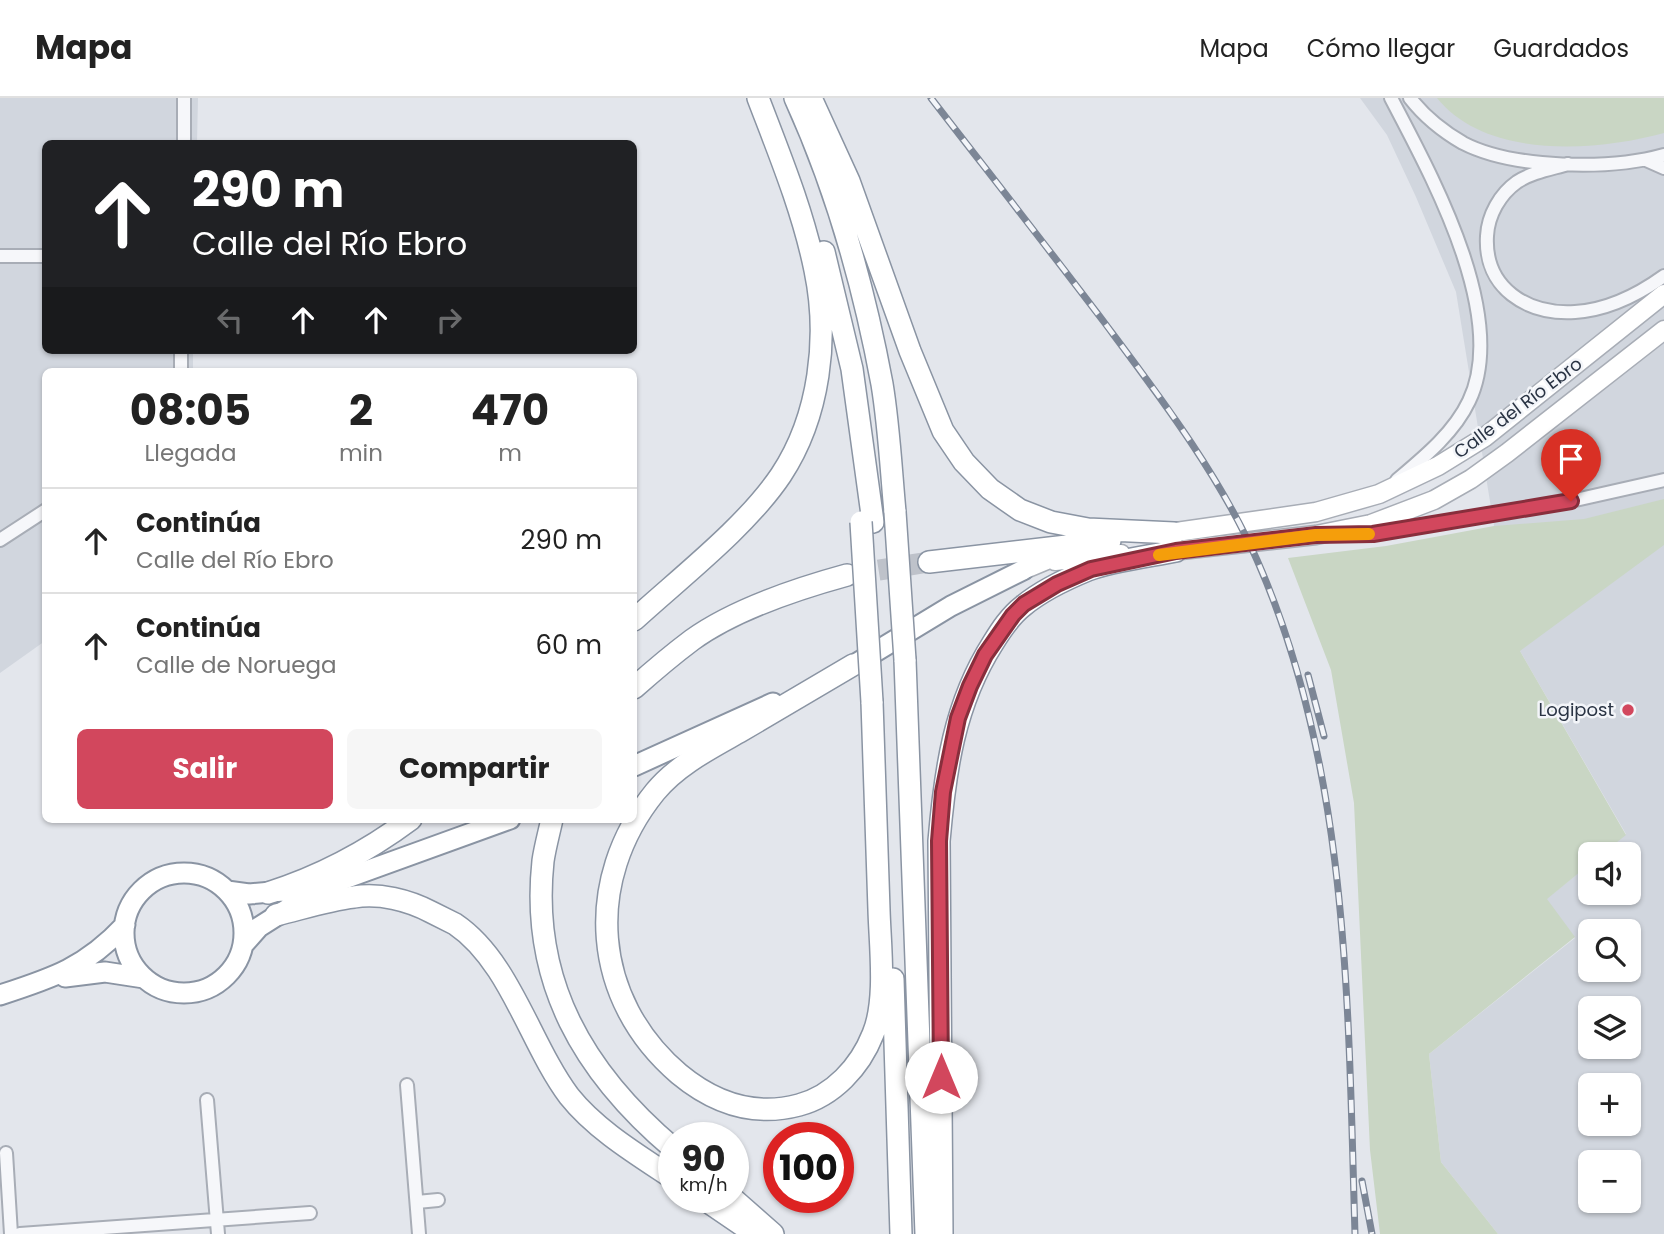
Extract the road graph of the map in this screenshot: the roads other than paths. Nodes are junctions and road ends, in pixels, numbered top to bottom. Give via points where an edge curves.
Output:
1 (184, 98) edge
2 (758, 98) edge
3 (770, 98) edge
4 (795, 98) edge
5 (811, 98) edge
6 (1391, 98) edge
7 (1410, 98) edge
8 (184, 140) edge
9 (1664, 155) edge
10 (1646, 160) junction
11 (1568, 164) junction
12 (1664, 168) edge
13 (0, 256) edge
14 (42, 257) edge
15 (1664, 276) edge
16 (1664, 294) edge
17 (1664, 330) edge
18 (1664, 480) edge
19 (1379, 494) junction
20 (42, 513) edge
21 (1316, 535) junction
22 (0, 540) edge
23 (1110, 541) junction
24 (1175, 542) junction
25 (929, 562) tunnel mouth
26 (1023, 569) junction
27 (847, 575) tunnel mouth
28 (637, 617) edge
29 (853, 665) junction
30 (637, 686) edge
31 (878, 701) junction
32 (637, 765) edge
33 (637, 818) edge
34 (405, 823) edge
35 (499, 823) edge
36 (551, 823) edge
37 (634, 823) edge
38 (322, 887) junction
39 (227, 891) junction
40 (268, 893) junction
41 (276, 915) junction
42 (125, 925) junction
43 (243, 945) junction
44 (144, 978) junction
45 (49, 979) junction
46 (0, 995) edge
47 (407, 1085) dead end
48 (207, 1100) dead end
49 (658, 1136) edge
50 (6, 1153) dead end
51 (658, 1167) edge
52 (438, 1200) dead end
53 (417, 1202) junction
54 (310, 1213) dead end
55 (724, 1213) edge
56 (749, 1213) edge
57 (217, 1220) junction
58 (11, 1234) edge
59 (20, 1234) edge
60 (218, 1234) edge
61 (419, 1234) edge
62 (755, 1234) edge
63 (773, 1234) edge
64 (901, 1234) edge
65 (926, 1234) edge
66 (942, 1234) edge

1 - 8 street
2 - 28 highway via 816,270 821,331 817,386 803,435 782,474 748,516
3 - 31 highway via 808,195 852,369
4 - 65 highway, bridge via 831,187 861,289 882,385 905,660
5 - 24 highway via 849,181 943,431 964,462 990,489 1020,510 1051,522
6 - 19 street via 1450,218 1469,276 1481,350 1474,389 1455,423
7 - 11 street via 1465,144 1514,158
9 - 10 street
10 - 11 street
10 - 12 street
11 - 15 street via 1517,182 1495,207 1486,249 1499,284 1540,308 1576,312 1644,290
13 - 14 street
16 - 19 main road, Calle del Río Ebro via 1485,437
17 - 21 main road, Calle del Río Ebro via 1471,479 1434,500 1371,524
18 - 21 street via 1571,501 1373,534
19 - 24 main road, Calle del Río Ebro
20 - 22 street
21 - 24 main road, Calle del Río Ebro
23 - 24 main road, Calle del Río Ebro
23 - 25 highway
23 - 26 main road, Calle del Río Ebro
24 - 26 main road, Calle del Río Ebro
24 - 66 highway via 1091,569 1024,604 985,655 958,718 943,792 939,841
26 - 29 highway
27 - 30 highway via 777,596 694,638
29 - 32 highway
29 - 33 highway via 686,763 656,790
31 - 37 highway via 880,1001 874,1032 860,1060 821,1097 760,1111 718,1100 696,1089 640,1034 613,974 606,910 611,879
31 - 64 highway
34 - 40 highway via 342,863
35 - 38 highway
36 - 49 highway via 543,860 543,931 549,966 575,1034 593,1065
38 - 40 highway
38 - 41 highway
39 - 40 highway
39 - 42 highway via 198,874 164,877 136,896
39 - 43 highway via 238,905
41 - 43 highway
41 - 51 highway via 355,896 388,897 419,906 455,925 499,972 571,1098 590,1118
42 - 44 highway via 126,947
42 - 45 highway via 83,963
43 - 44 highway via 231,972 208,989 190,994 171,992
44 - 45 highway via 105,972
45 - 46 highway
47 - 53 street
48 - 57 street
50 - 58 street
52 - 53 street
53 - 61 street
54 - 57 street
55 - 62 highway
56 - 63 highway
57 - 59 street
57 - 60 street

